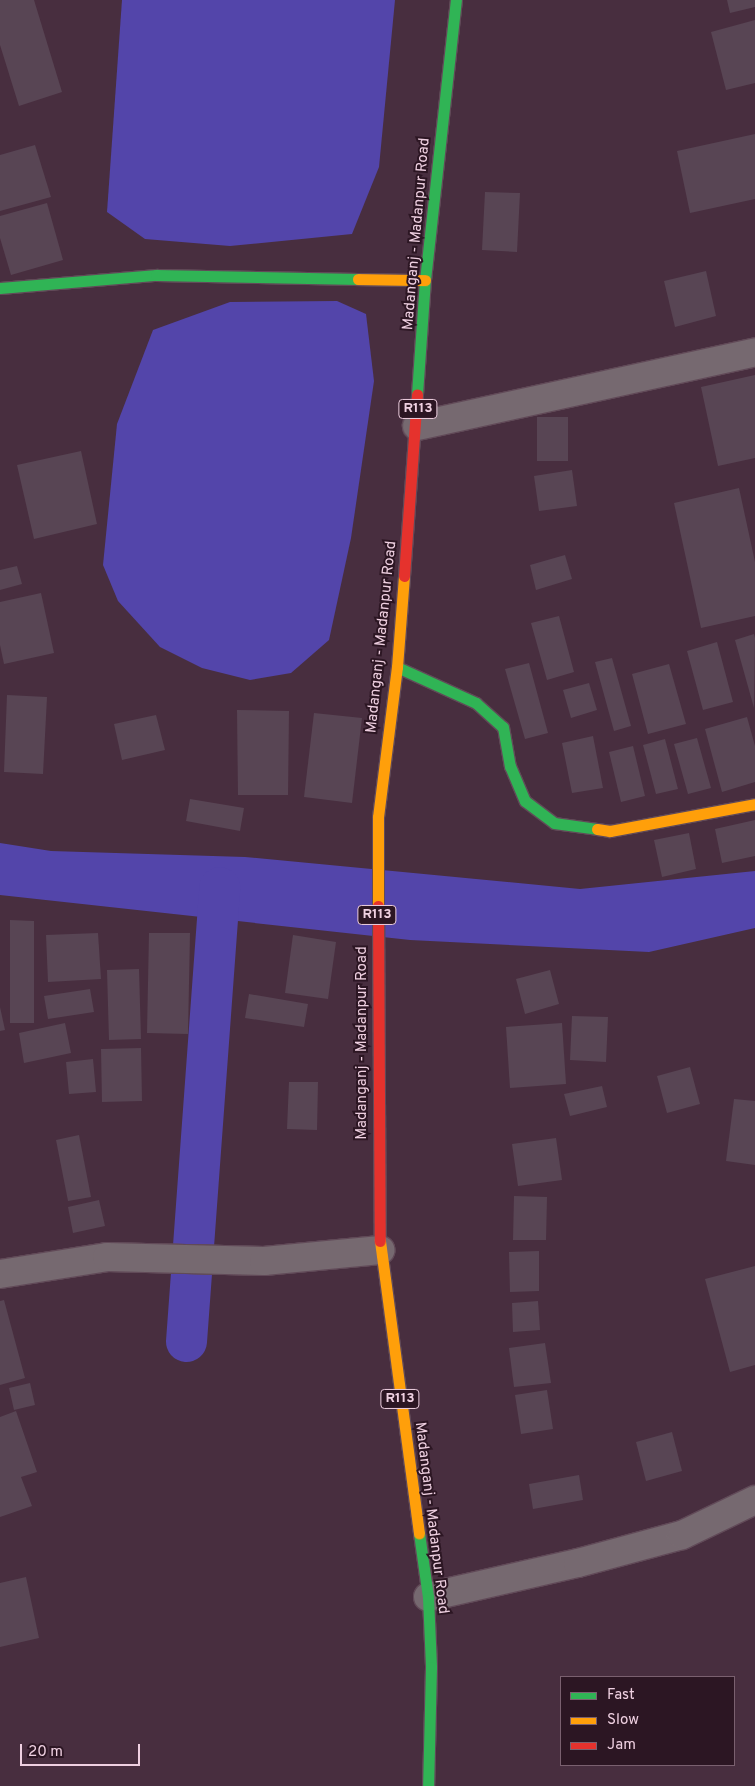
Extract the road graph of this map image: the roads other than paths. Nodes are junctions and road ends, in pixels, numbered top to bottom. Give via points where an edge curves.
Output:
1 (456, 0) edge
2 (426, 280) junction
3 (0, 288) edge
4 (755, 352) edge
5 (417, 426) junction
6 (397, 667) junction
7 (755, 804) edge
8 (380, 1250) junction
9 (0, 1274) edge
10 (755, 1500) edge
11 (428, 1597) junction
12 (428, 1786) edge

1 - 2 main road, Madanganj - Madanpur Road / R113
2 - 3 main road via 156,274
2 - 5 main road, Madanganj - Madanpur Road / R113
4 - 5 street
5 - 6 main road, Madanganj - Madanpur Road / R113
6 - 7 main road via 476,703 503,727 510,766 525,801 554,823 610,831
6 - 8 main road, Madanganj - Madanpur Road / R113 via 378,817
8 - 9 street via 264,1261 107,1257
8 - 11 main road, Madanganj - Madanpur Road / R113
10 - 11 street via 682,1535 578,1563
11 - 12 main road, Madanganj - Madanpur Road / R113 via 431,1667

